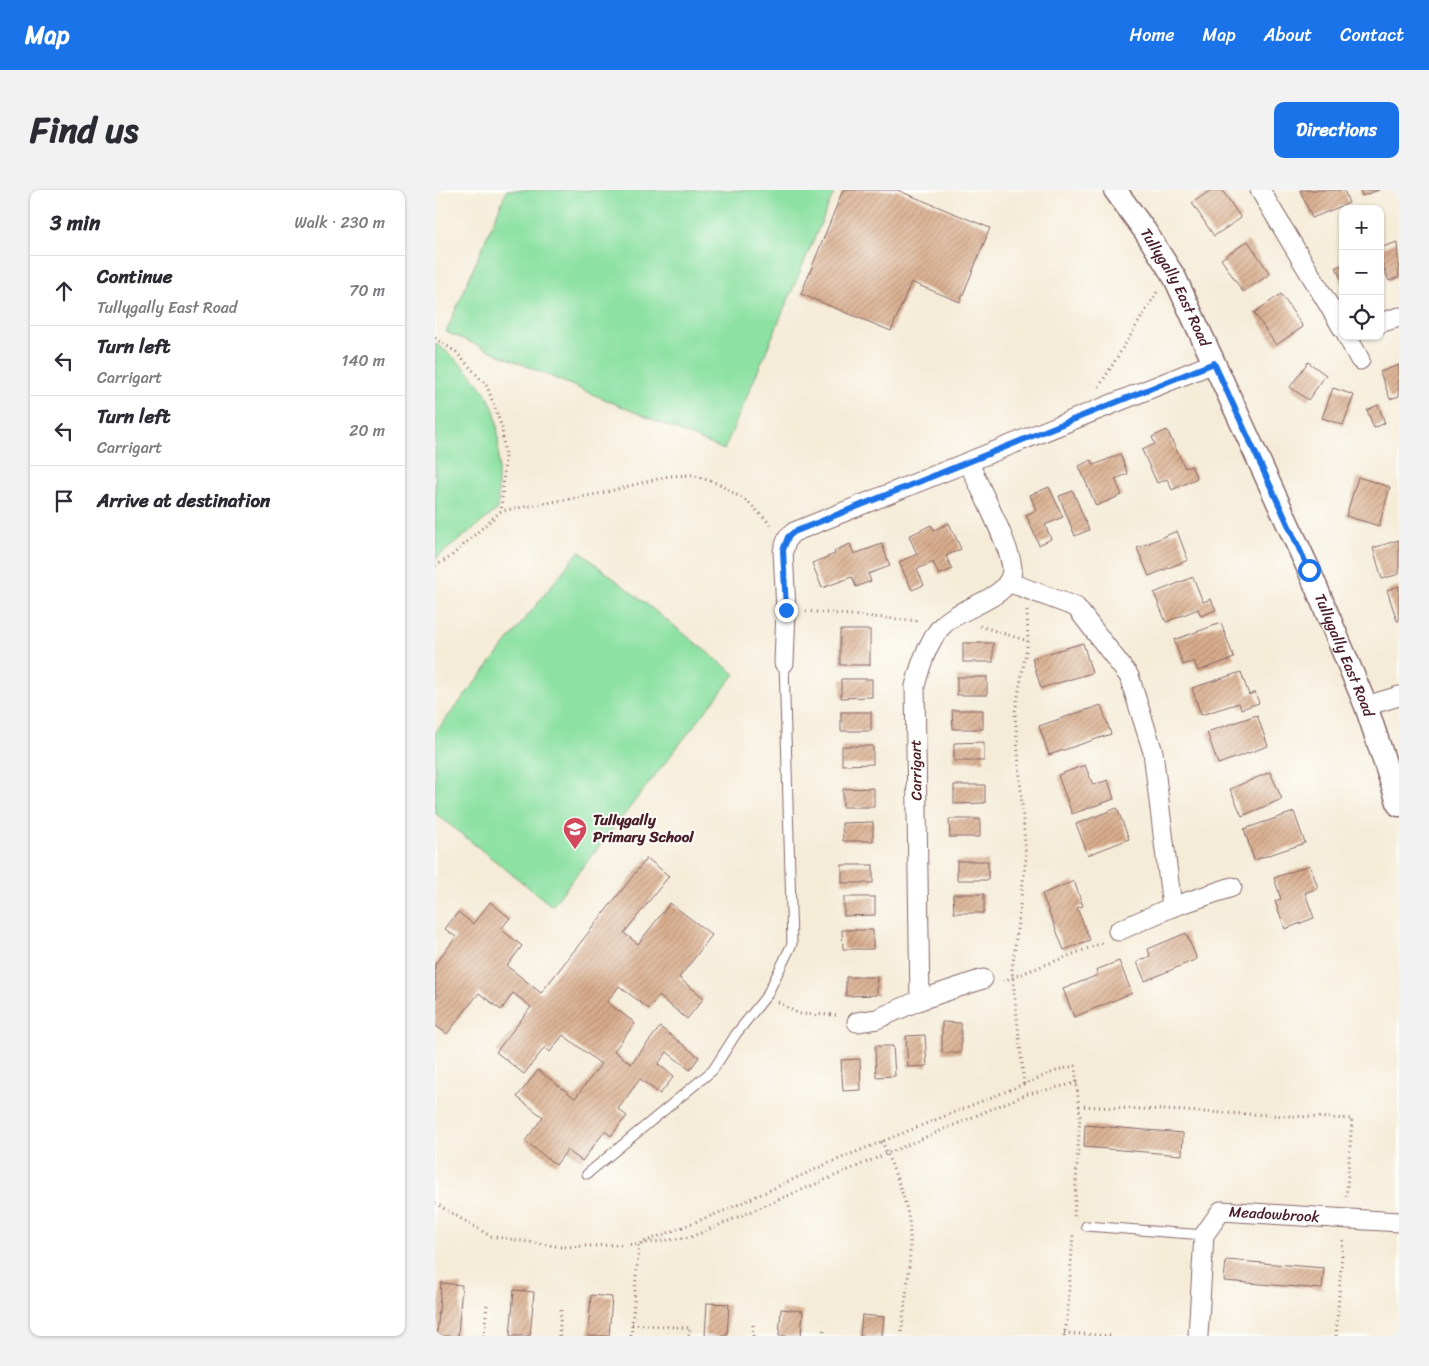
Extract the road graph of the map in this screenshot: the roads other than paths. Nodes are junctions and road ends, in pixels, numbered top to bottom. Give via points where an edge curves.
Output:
1 (1115, 190) edge
2 (1260, 190) edge
3 (1399, 316) edge
4 (1339, 318) edge
5 (1384, 322) edge
6 (1352, 340) edge
7 (1360, 360) dead end
8 (1214, 363) junction
9 (969, 463) junction
10 (1008, 582) junction
11 (785, 663) joint
12 (1399, 696) edge
13 (1366, 706) junction
14 (1399, 805) edge
15 (1232, 887) dead end
16 (1172, 907) junction
17 (1118, 931) road end
18 (983, 979) dead end
19 (920, 1000) junction
20 (850, 1019) road end
21 (587, 1174) dead end
22 (1399, 1222) edge
23 (1086, 1226) dead end
24 (1204, 1235) junction
25 (1197, 1336) edge

1 - 8 street, Tullygally East Road via 1175,278
2 - 4 street
3 - 5 street
6 - 7 street
8 - 9 street
8 - 13 street, Tullygally East Road via 1309,570
9 - 10 street via 1009,554 1012,571
9 - 11 street via 788,537 783,550
10 - 16 street via 1076,606 1129,676 1153,752
10 - 19 street, Carrigart via 1000,593 949,620 919,667 915,686
11 - 21 lane via 792,944 767,995 713,1070
12 - 13 street
13 - 14 street, Tullygally East Road
15 - 16 street
16 - 17 street
18 - 19 street
19 - 20 street via 877,1019
22 - 24 street, Meadowbrook via 1221,1211
23 - 24 lane
24 - 25 street

